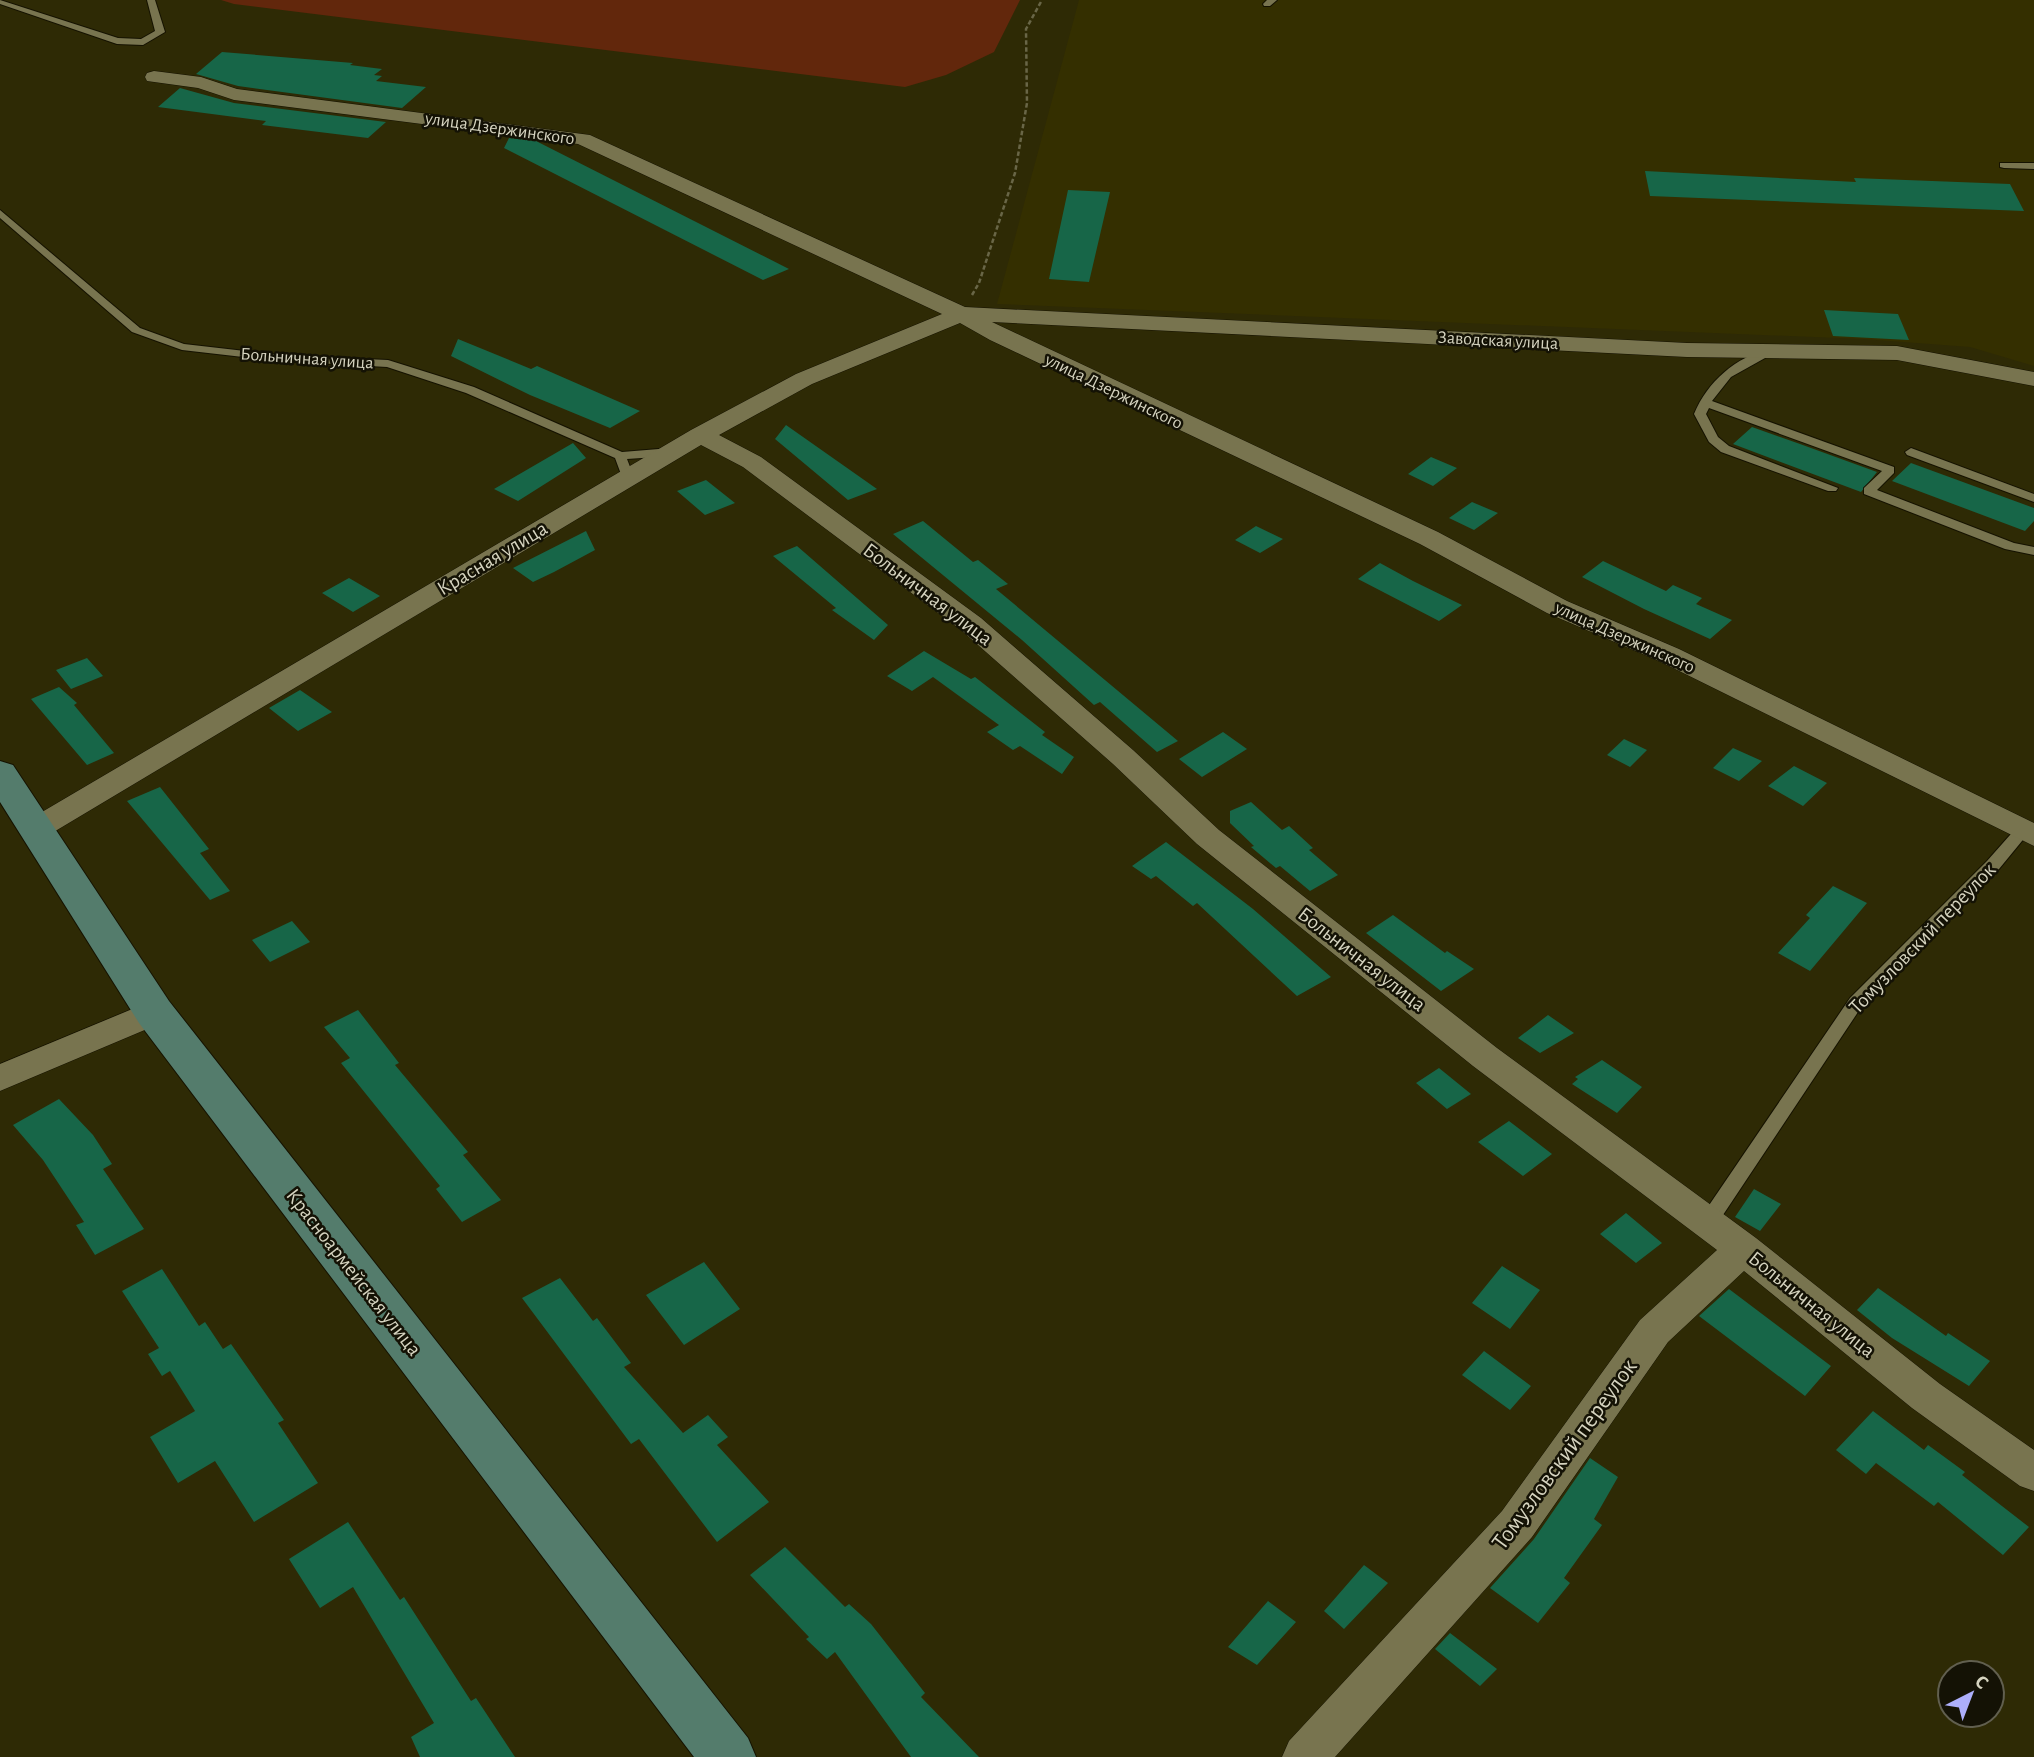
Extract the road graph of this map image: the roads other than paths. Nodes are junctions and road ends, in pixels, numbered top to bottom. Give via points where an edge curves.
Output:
1 (151, 0) edge
2 (0, 1) edge
3 (154, 77) dead end
4 (2004, 165) dead end
5 (2034, 166) edge
6 (0, 213) edge
7 (961, 314) junction
8 (1770, 351) junction
9 (2034, 379) edge
10 (1704, 402) junction
11 (700, 435) junction
12 (1911, 452) dead end
13 (624, 467) junction
14 (1832, 488) dead end
15 (2034, 498) edge
16 (2034, 551) edge
17 (0, 773) edge
18 (36, 829) junction
19 (2028, 833) edge
20 (154, 1012) junction
21 (0, 1078) edge
22 (1708, 1222) junction
23 (1743, 1249) junction
24 (2034, 1473) edge
25 (728, 1757) edge
26 (1305, 1757) edge

1 - 2 lane via 160,32 143,42 117,41
3 - 7 street, улица Дзержинского via 201,83 234,94 583,139
4 - 5 lane
6 - 13 lane, Больничная улица via 136,330 182,347 388,364 470,390
7 - 8 street, Заводская улица
7 - 11 street, Красная улица via 804,379
7 - 19 street, улица Дзержинского
8 - 9 street, Заводская улица via 1897,353
8 - 10 lane via 1723,376
10 - 14 lane via 1700,414 1713,439 1725,449
10 - 16 lane via 1890,470 1868,491
11 - 13 street, Красная улица via 671,452
11 - 22 street, Больничная улица via 752,462 971,624 1208,837 1485,1057
12 - 15 lane
13 - 18 street, Красная улица
17 - 18 main road, Красноармейская улица
18 - 20 main road, Красноармейская улица
19 - 22 lane, Томузловский переулок via 1856,1002
20 - 21 street
20 - 25 main road, Красноармейская улица
22 - 23 street, Больничная улица
23 - 24 street, Больничная улица via 1926,1396
23 - 26 street, Томузловский переулок via 1654,1331 1517,1524

